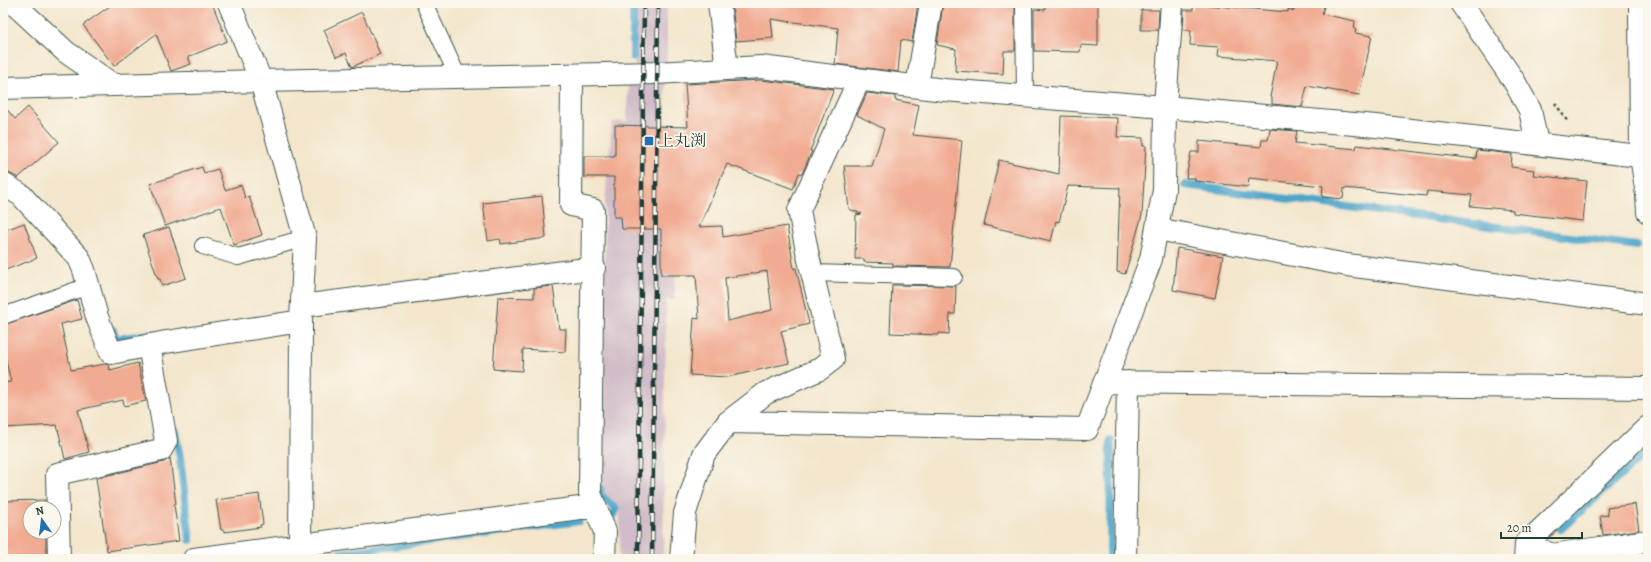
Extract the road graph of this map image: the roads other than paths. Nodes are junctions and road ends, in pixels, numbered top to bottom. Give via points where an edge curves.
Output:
1 (13, 3) edge
2 (229, 3) edge
3 (424, 3) edge
4 (719, 3) edge
5 (931, 3) edge
6 (1024, 3) edge
7 (1172, 3) edge
8 (1461, 3) edge
9 (1640, 3) edge
10 (727, 69) junction
11 (572, 75) junction
12 (458, 77) junction
13 (859, 80) junction
14 (261, 81) junction
15 (112, 84) junction
16 (917, 86) junction
17 (3, 88) edge
18 (1025, 96) junction
19 (1164, 107) junction
20 (1537, 143) junction
21 (1644, 156) edge
22 (3, 184) edge
23 (1648, 212) edge
24 (1157, 229) junction
25 (305, 238) junction
26 (203, 246) dead end
27 (594, 268) junction
28 (812, 273) junction
29 (954, 277) dead end
30 (88, 286) junction
31 (1648, 304) edge
32 (302, 313) junction
33 (3, 316) edge
34 (149, 345) junction
35 (1105, 382) junction
36 (1128, 382) junction
37 (1648, 388) edge
38 (728, 422) junction
39 (1648, 426) edge
40 (595, 506) junction
41 (1648, 541) edge
42 (1526, 551) edge
43 (301, 552) edge
44 (58, 559) edge
45 (194, 559) edge
46 (604, 559) edge
47 (681, 559) edge
48 (1125, 559) edge

1 - 15 street via 66,52
2 - 14 street
3 - 12 lane
4 - 10 street
5 - 16 street
6 - 18 lane
7 - 19 street
8 - 20 street via 1514,81 1530,110
9 - 21 street
10 - 11 street via 656,74
10 - 13 street via 761,67
11 - 12 street
11 - 27 street via 571,205 593,210
12 - 14 street
13 - 16 street
13 - 28 street via 799,210
14 - 15 street
14 - 25 street
15 - 17 street
16 - 18 street
18 - 19 street
19 - 20 street
19 - 24 street via 1164,190
20 - 21 street
21 - 23 street
22 - 30 street via 21,195 79,258
24 - 31 street via 1347,265
24 - 35 street via 1151,259
25 - 26 lane via 238,257
25 - 32 street
27 - 32 street
27 - 40 street via 590,493
28 - 29 lane
28 - 38 street via 833,359 820,370 766,393
30 - 33 lane
30 - 34 street via 111,353
32 - 34 street
32 - 43 street
34 - 44 street via 166,441 161,450 57,474
35 - 36 street
35 - 38 street via 1087,429
36 - 37 street
36 - 48 street
38 - 47 street via 704,454 685,513
39 - 42 street
40 - 43 street
40 - 46 street via 605,532
41 - 42 street via 1552,555
43 - 45 street

